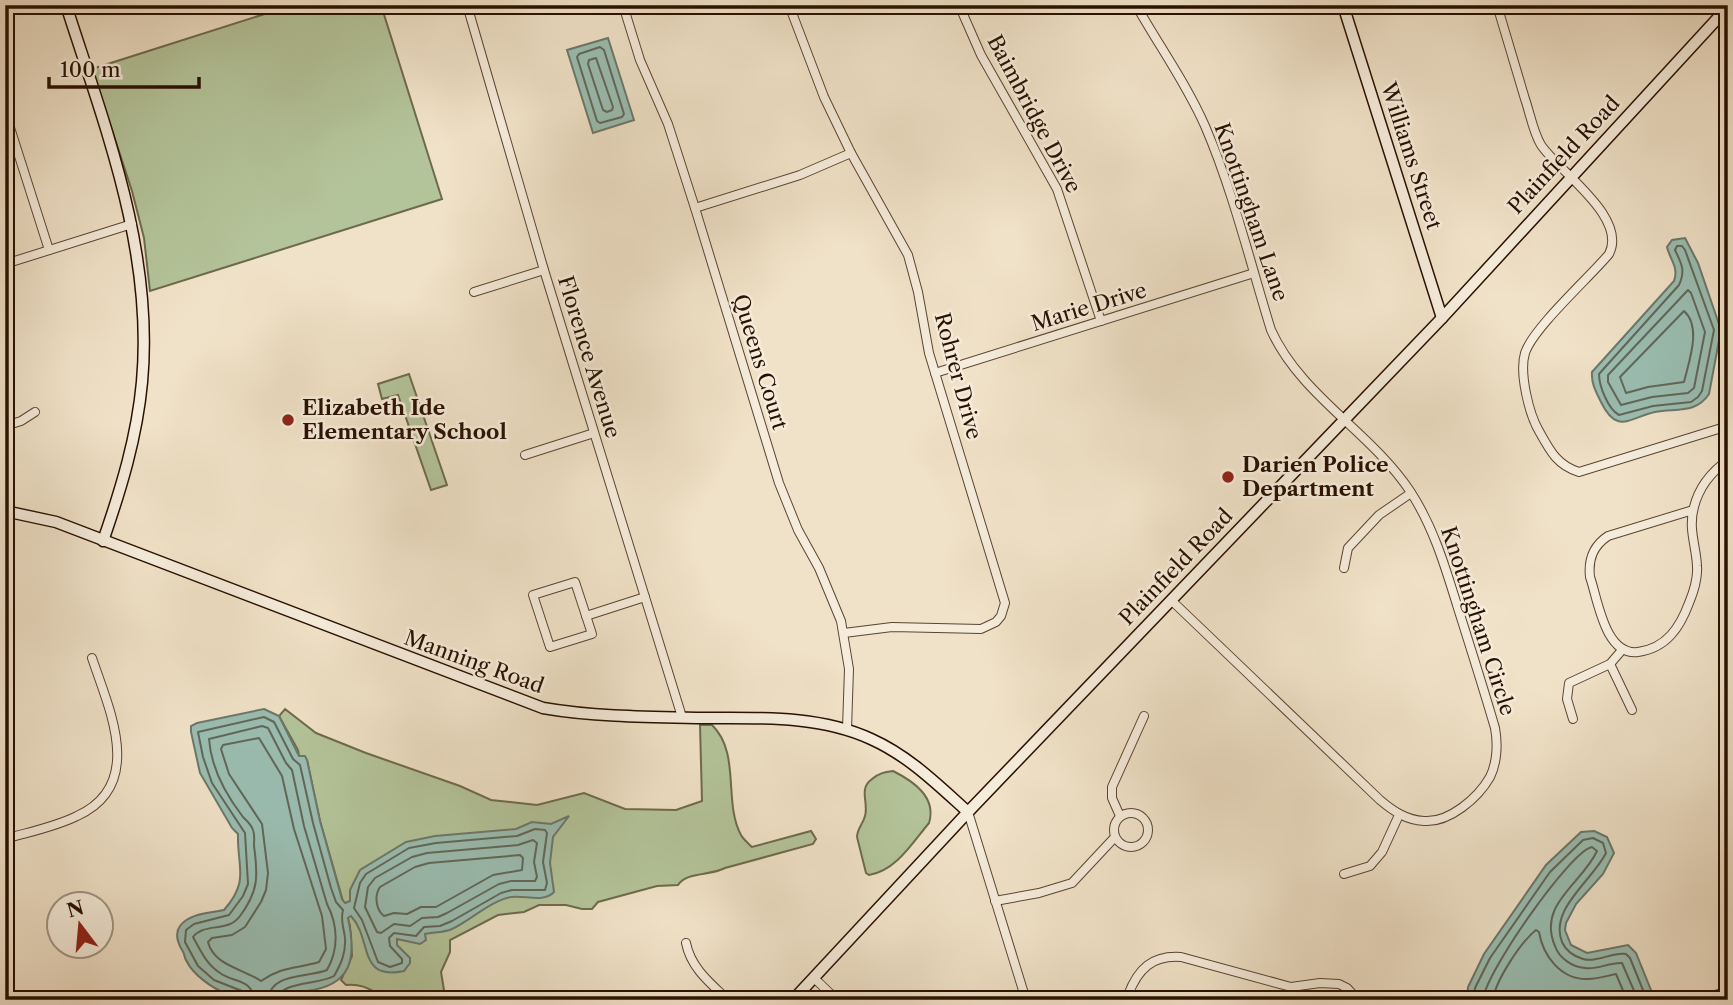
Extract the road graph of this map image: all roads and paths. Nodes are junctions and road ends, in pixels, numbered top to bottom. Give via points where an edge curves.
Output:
1 (66, 5) edge
2 (467, 5) edge
3 (623, 5) edge
4 (789, 5) edge
5 (959, 5) edge
6 (1136, 5) edge
7 (1343, 5) edge
8 (1497, 5) edge
9 (1728, 7) edge
10 (5, 111) edge
11 (851, 153) junction
12 (1570, 176) junction
13 (695, 208) junction
14 (132, 224) junction
15 (49, 250) junction
16 (5, 264) edge
17 (544, 270) junction
18 (1254, 273) junction
19 (474, 292) dead end
20 (1441, 318) junction
21 (1101, 321) junction
22 (935, 373) junction
23 (35, 412) dead end
24 (1345, 419) junction
25 (5, 426) edge
26 (1728, 426) edge
27 (594, 433) junction
28 (525, 455) dead end
29 (1728, 460) edge
30 (1411, 493) junction
31 (5, 510) edge
32 (1693, 510) junction
33 (103, 541) junction
34 (1344, 568) dead end
35 (645, 597) junction
36 (1171, 600) junction
37 (586, 616) junction
38 (844, 633) junction
39 (1622, 650) junction
40 (92, 658) dead end
41 (1610, 664) junction
42 (1632, 710) dead end
43 (1144, 716) dead end
44 (682, 718) junction
45 (1573, 719) dead end
46 (847, 729) junction
47 (968, 812) junction
48 (1399, 815) junction
49 (1120, 816) junction
50 (1115, 837) junction
51 (5, 839) edge
52 (1344, 874) dead end
53 (995, 901) junction
54 (686, 943) dead end
55 (814, 978) junction
56 (1728, 991) edge
57 (1693, 995) dead end
58 (1131, 997) edge
59 (727, 1000) edge
60 (793, 1000) edge
61 (837, 1000) edge
62 (1026, 1000) edge
63 (1099, 1000) edge
64 (1358, 1000) edge

1 - 14 street
2 - 17 street, Florence Avenue
3 - 13 street, Queens Court
4 - 11 street, Rohrer Drive
5 - 21 street, Baimbridge Drive via 981,55 1057,189
6 - 18 street, Knottingham Lane via 1204,125
7 - 20 street, Williams Street
8 - 12 street via 1536,133
9 - 12 street, Plainfield Road
10 - 15 street
11 - 13 street via 800,175
11 - 22 street, Rohrer Drive via 908,255
12 - 20 street, Plainfield Road
12 - 26 street via 1609,224 1612,247 1525,353 1529,408 1555,459 1579,472
13 - 38 street, Queens Court via 779,483
14 - 15 street
14 - 33 street via 144,321 142,381 126,472
15 - 16 street
17 - 19 street
17 - 27 street, Florence Avenue
18 - 21 street, Marie Drive
18 - 24 street, Knottingham Lane via 1282,352
20 - 24 street, Plainfield Road
21 - 22 street, Marie Drive
22 - 38 street, Rohrer Drive via 1004,594 1004,610 996,622 981,629 892,627
23 - 25 street
24 - 30 street, Knottingham Circle
24 - 36 street, Plainfield Road
27 - 28 street
27 - 35 street, Florence Avenue
29 - 32 street via 1704,484
30 - 34 street via 1378,515 1348,548
30 - 48 street, Knottingham Circle via 1442,557 1497,746 1489,777 1455,813 1430,821
31 - 33 street, Manning Road via 56,522
32 - 39 street via 1697,576 1682,620 1675,633 1659,645 1636,652
32 - 39 street via 1608,536 1592,554 1589,567 1594,589 1610,638
33 - 44 street, Manning Road via 530,705 565,712
35 - 37 street
35 - 44 street, Florence Avenue
36 - 47 street, Plainfield Road
36 - 48 street
37 - 37 street via 575,582 533,596 550,647 592,634
38 - 46 street, Queens Court via 850,686
39 - 41 street
40 - 51 street via 118,742 109,788 75,818
41 - 42 street
41 - 45 street via 1569,683 1567,699
43 - 49 street via 1112,787
44 - 46 street, Manning Road via 775,719
46 - 47 street, Manning Road via 907,760
47 - 53 street
47 - 55 street, Plainfield Road
48 - 52 street via 1382,852 1370,866
49 - 50 street via 1114,825
49 - 50 street via 1131,812 1141,816 1147,836 1129,847
50 - 53 street via 1072,883
53 - 62 street
54 - 59 street via 699,973
55 - 60 street, Plainfield Road
55 - 61 street
56 - 57 street
58 - 63 street
58 - 64 street via 1138,972 1153,960 1170,956 1291,987 1339,984

